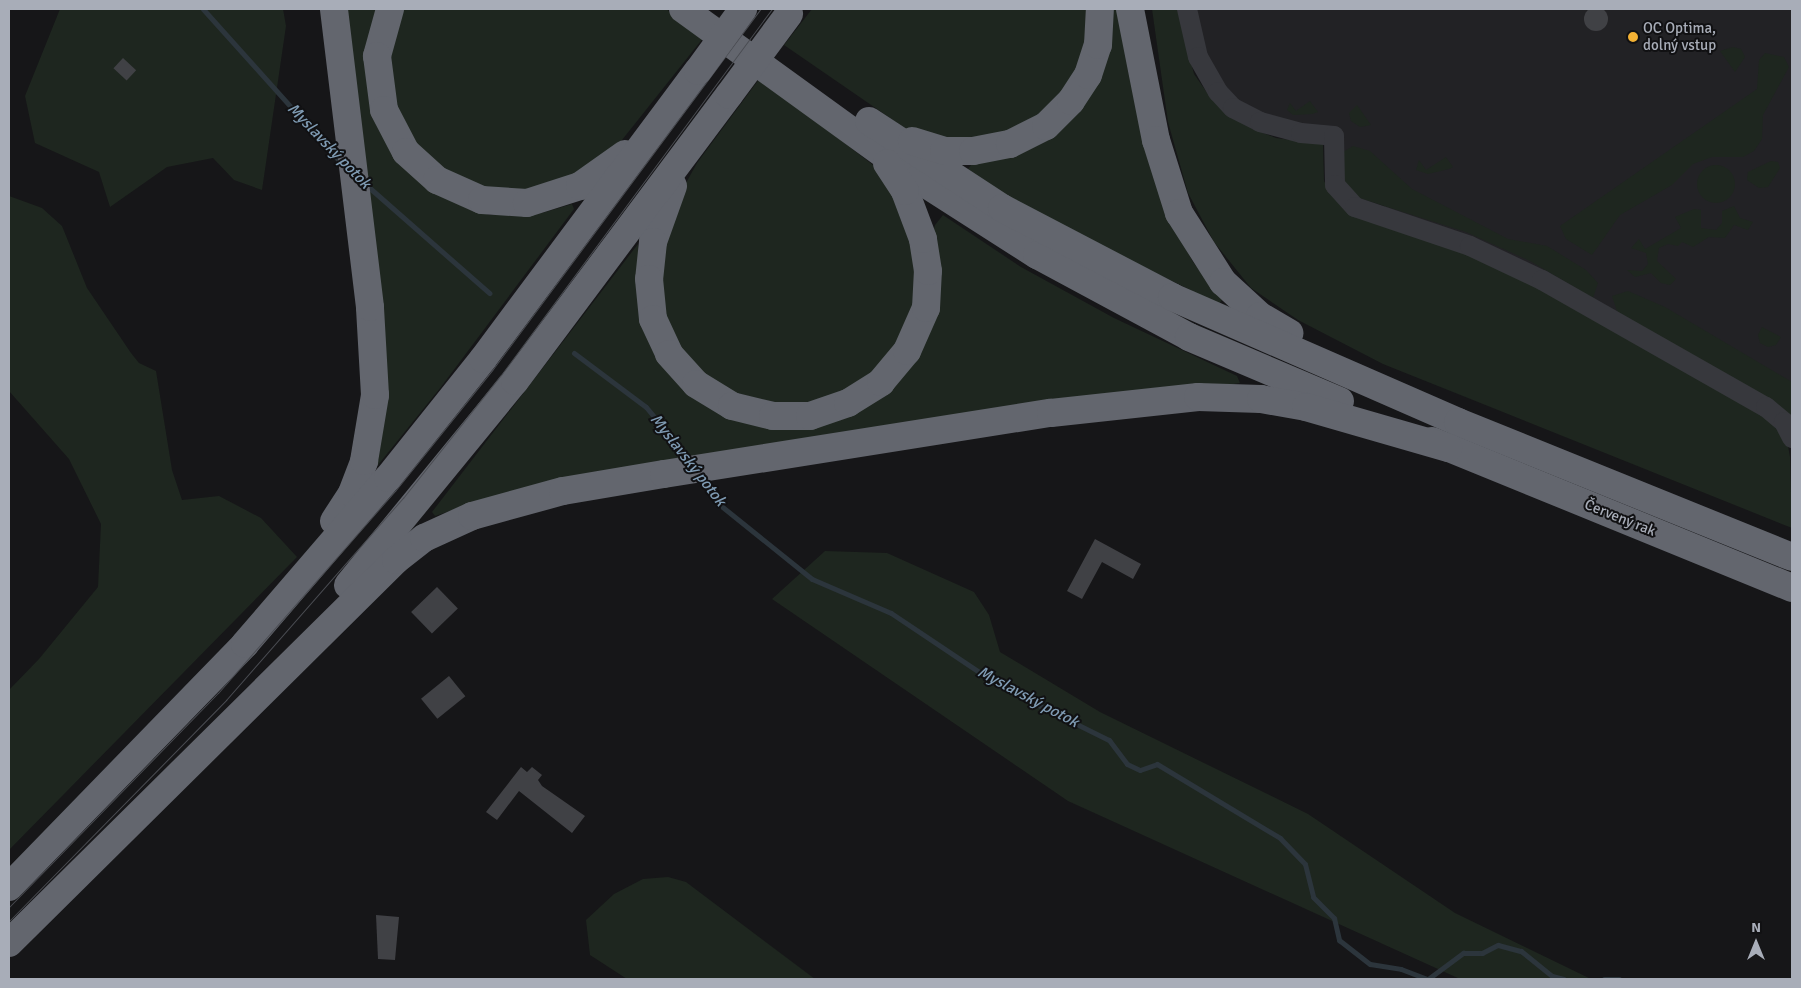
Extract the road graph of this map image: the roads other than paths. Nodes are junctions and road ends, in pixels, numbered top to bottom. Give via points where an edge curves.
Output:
1 (334, 9) edge
2 (390, 9) edge
3 (683, 9) edge
4 (714, 9) edge
5 (743, 9) edge
6 (1100, 9) edge
7 (1130, 9) edge
8 (1187, 9) edge
9 (791, 10) edge
10 (860, 126) junction
11 (657, 128) junction
12 (688, 150) junction
13 (1458, 422) junction
14 (1792, 438) edge
15 (1448, 448) junction
16 (1792, 557) edge
17 (1792, 588) edge
18 (174, 720) junction
19 (209, 741) junction
20 (9, 887) edge
21 (9, 943) edge

1 - 18 highway via 375,368 373,416 358,479 344,506 312,551
2 - 11 highway via 377,56 380,97 389,126 424,170 464,194 509,204 558,196 602,173
3 - 10 highway
4 - 10 highway
5 - 11 highway, bridge
6 - 10 highway via 1098,45 1088,75 1060,113 1029,136 992,149 944,151
7 - 13 highway via 1156,140 1171,195 1198,248 1223,282 1278,327 1376,374
8 - 14 street via 1205,72 1233,108 1273,126 1334,136 1335,185 1355,207 1470,246 1542,280 1766,407 1784,422
9 - 12 highway, bridge
10 - 12 highway via 892,168 912,210 926,254 926,308 907,351 881,382 848,403 810,416 753,414 713,396 681,370 659,337 650,296 653,242
10 - 13 highway via 1090,257 1172,298
10 - 15 highway via 976,218 1097,290 1197,340
11 - 18 highway via 388,478
12 - 19 highway via 423,496
13 - 16 highway, Červený rak
15 - 17 highway, Červený rak
15 - 19 highway via 1306,407 1211,396 1114,404 664,474 511,503 424,538 396,560 304,655
18 - 20 highway
19 - 21 highway

